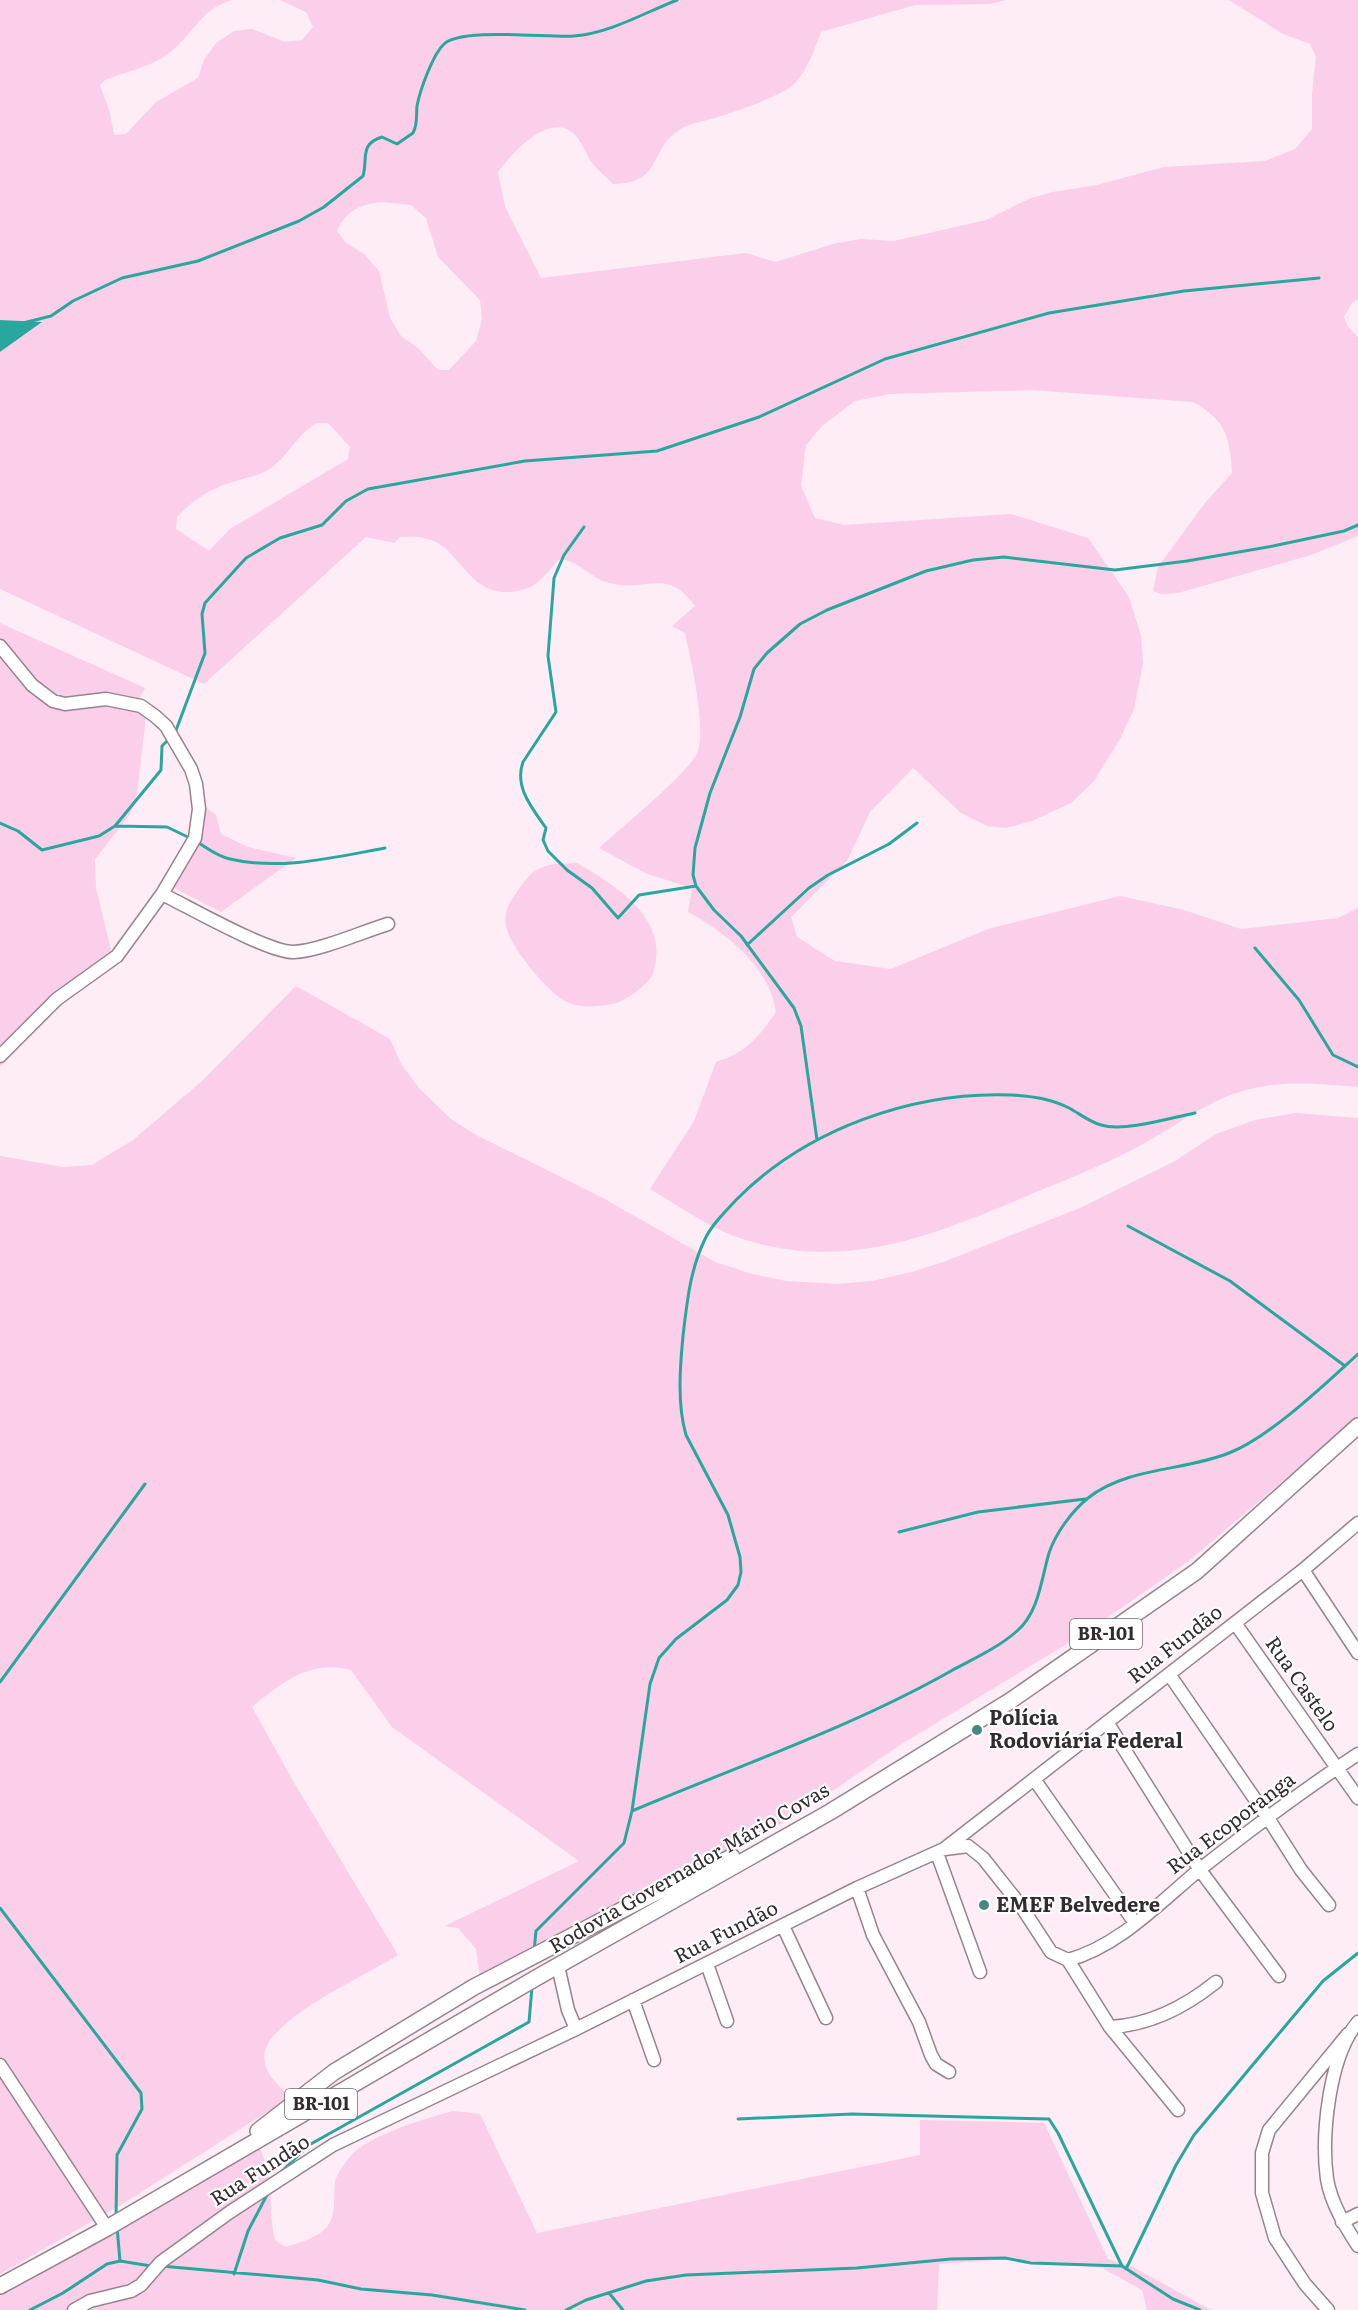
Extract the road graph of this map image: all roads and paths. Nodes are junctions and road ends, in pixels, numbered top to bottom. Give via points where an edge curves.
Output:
1 (0, 646) edge
2 (162, 894) junction
3 (388, 924) dead end
4 (0, 1056) edge
5 (1358, 1426) edge
6 (1358, 1523) edge
7 (1303, 1570) junction
8 (1234, 1623) junction
9 (1358, 1653) edge
10 (1169, 1674) junction
11 (1107, 1722) junction
12 (1358, 1754) edge
13 (1337, 1768) junction
14 (1034, 1779) junction
15 (1358, 1798) edge
16 (830, 1812) junction
17 (1268, 1818) junction
18 (941, 1851) junction
19 (1200, 1870) junction
20 (857, 1888) junction
21 (1329, 1905) dead end
22 (1135, 1923) junction
23 (783, 1926) junction
24 (573, 1937) junction
25 (1068, 1960) junction
26 (707, 1964) junction
27 (558, 1966) junction
28 (980, 1972) dead end
29 (1279, 1976) dead end
30 (1216, 1982) dead end
31 (633, 2000) junction
32 (493, 2004) junction
33 (826, 2018) dead end
34 (727, 2022) dead end
35 (1358, 2022) edge
36 (1110, 2027) junction
37 (576, 2029) junction
38 (1348, 2034) junction
39 (654, 2060) dead end
40 (0, 2065) edge
41 (949, 2072) dead end
42 (1178, 2110) dead end
43 (220, 2162) junction
44 (1358, 2214) edge
45 (1342, 2222) junction
46 (106, 2228) junction
47 (1358, 2246) edge
48 (0, 2286) edge
49 (74, 2310) edge
50 (1328, 2310) edge

1 - 2 street via 32,685 53,701 126,702 141,706 166,726 191,769 199,809 195,838
2 - 3 street via 251,938 290,952 308,950
2 - 4 street via 117,956 57,999
5 - 16 main road, Rodovia Governador Mário Covas / BR-101 via 1197,1571 1010,1701
6 - 7 street, Rua Fundão
7 - 8 street, Rua Fundão
7 - 9 street
8 - 10 street, Rua Fundão
8 - 13 street, Rua Castelo
10 - 11 street, Rua Fundão
10 - 17 street
11 - 14 street, Rua Fundão
11 - 19 street
12 - 13 street, Rua Ecoporanga
13 - 15 street, Rua Castelo
13 - 17 street, Rua Ecoporanga
14 - 18 street, Rua Fundão
14 - 22 street
16 - 24 main road via 649,1896
16 - 27 main road, Rodovia Governador Mário Covas / BR-101
17 - 19 street, Rua Ecoporanga
17 - 21 street
18 - 20 street, Rua Fundão
18 - 25 street via 968,1846 982,1858 1021,1906 1051,1953
18 - 28 street
19 - 22 street, Rua Ecoporanga
19 - 29 street
20 - 23 street, Rua Fundão
20 - 41 street via 873,1935 919,2022 931,2055 936,2064
22 - 25 street, Rua Ecoporanga via 1091,1954
23 - 26 street, Rua Fundão
23 - 33 street
24 - 32 main road via 531,1964
24 - 43 main road via 474,1987 334,2072
25 - 36 street
26 - 31 street, Rua Fundão
26 - 34 street
27 - 32 main road, Rodovia Governador Mário Covas / BR-101
27 - 37 street
30 - 36 street via 1194,2001 1149,2021
31 - 37 street, Rua Fundão
31 - 39 street
32 - 43 main road, Rodovia Governador Mário Covas / BR-101
35 - 38 street
36 - 42 street
37 - 49 street, Rua Fundão via 333,2145 161,2262 141,2285
38 - 45 street via 1337,2063 1327,2122 1327,2180
38 - 50 street via 1269,2130 1262,2152 1262,2193 1275,2238 1305,2284
40 - 46 street
43 - 46 main road, Rodovia Governador Mário Covas / BR-101
44 - 45 street
45 - 47 street
46 - 48 main road, Rodovia Governador Mário Covas / BR-101

